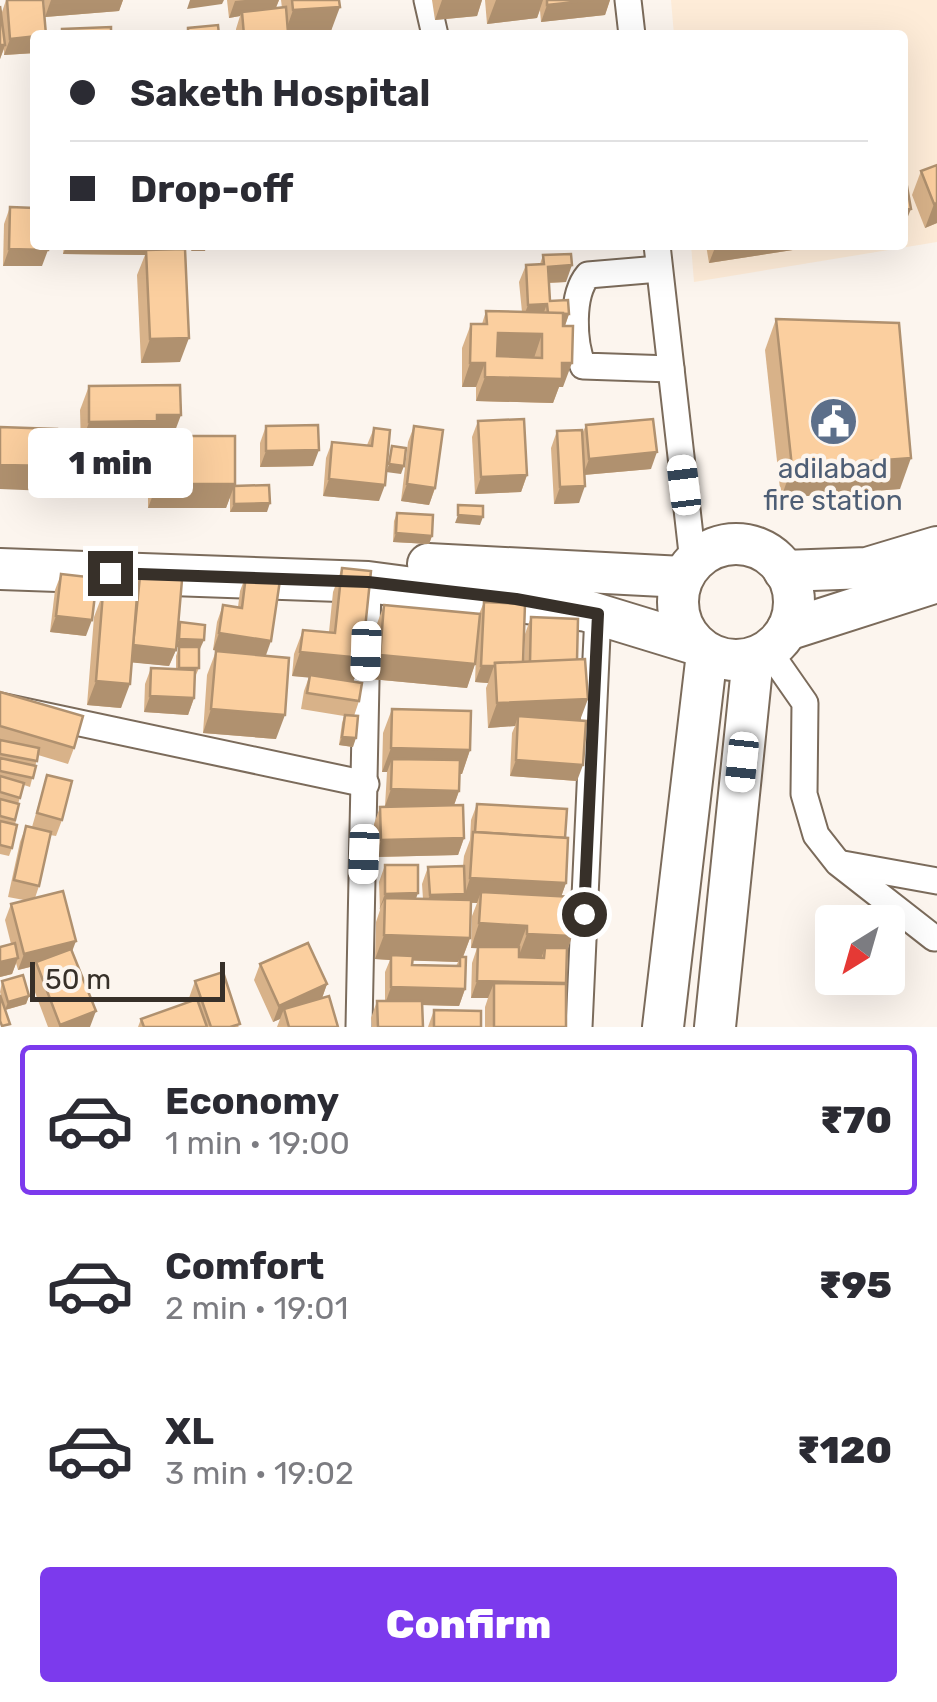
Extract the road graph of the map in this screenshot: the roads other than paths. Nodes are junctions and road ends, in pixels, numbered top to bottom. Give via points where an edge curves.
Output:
1 (427, 0) edge
2 (628, 0) edge
3 (434, 30) edge
4 (631, 30) edge
5 (658, 257) edge
6 (671, 369) junction
7 (0, 543) edge
8 (937, 547) edge
9 (0, 569) edge
10 (688, 569) junction
11 (784, 571) junction
12 (368, 582) junction
13 (937, 582) edge
14 (598, 614) junction
15 (769, 646) junction
16 (701, 648) junction
17 (0, 706) edge
18 (366, 784) junction
19 (838, 863) junction
20 (937, 882) edge
21 (934, 938) dead end
22 (359, 1027) edge
23 (579, 1027) edge
24 (663, 1027) edge
25 (714, 1027) edge

1 - 3 street
2 - 4 street
5 - 6 street
5 - 6 street via 588,274 578,287 577,352 583,366
6 - 10 street
7 - 10 main road
8 - 11 main road via 867,568
9 - 12 main road
10 - 11 main road via 707,551 741,544
10 - 16 main road via 678,612
11 - 15 main road via 794,600
12 - 14 main road
12 - 18 street
13 - 15 main road
14 - 16 main road
14 - 23 street
15 - 16 main road via 727,660
15 - 19 street via 805,703 804,794 816,835
15 - 25 main road
16 - 24 main road
17 - 18 street
18 - 22 street
19 - 20 street
19 - 21 street

